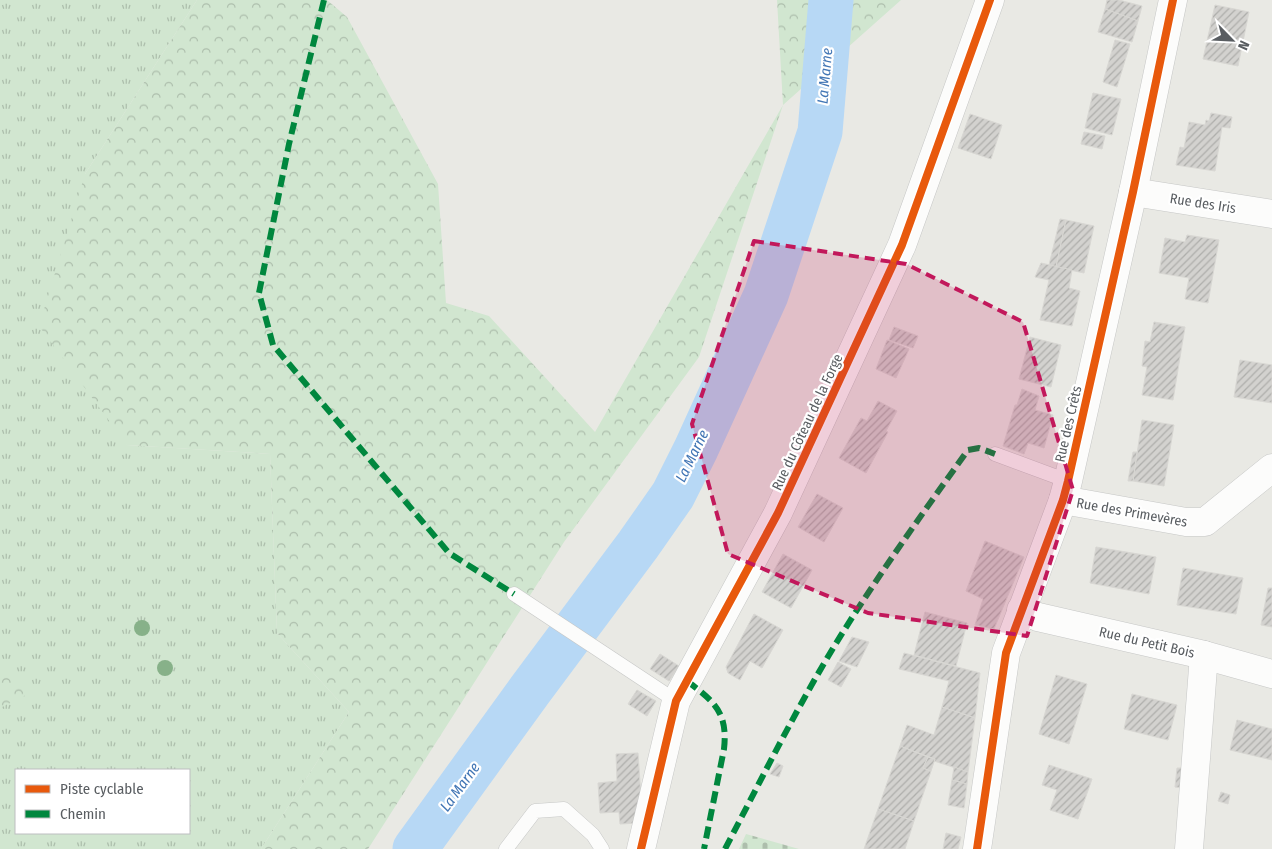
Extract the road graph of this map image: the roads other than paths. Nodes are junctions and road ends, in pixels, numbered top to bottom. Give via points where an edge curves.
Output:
1 (990, 0) edge
2 (1173, 0) edge
3 (1133, 192) junction
4 (1272, 214) edge
5 (995, 454) dead end
6 (1272, 468) edge
7 (1066, 490) junction
8 (514, 594) dead end
9 (1021, 610) junction
10 (1204, 655) junction
11 (1272, 674) edge
12 (676, 701) junction
13 (506, 849) edge
14 (602, 849) edge
15 (641, 849) edge
16 (977, 849) edge
17 (1189, 849) edge

1 - 12 street, Rue du Côteau de la Forge via 902,245 778,513
2 - 3 street, Rue des Crêts
3 - 4 street, Rue des Iris
3 - 7 street, Rue des Crêts
5 - 7 lane
6 - 7 street, Rue des Primevères via 1205,522 1186,522
7 - 9 street, Rue des Crêts
8 - 12 lane
9 - 10 street, Rue du Petit Bois via 1038,617
9 - 16 street, Rue des Crêts via 1006,652
10 - 11 street, Rue du Petit Bois
10 - 17 street
12 - 15 street, Rue du Côteau de la Forge
13 - 14 lane via 535,811 564,810 594,835

